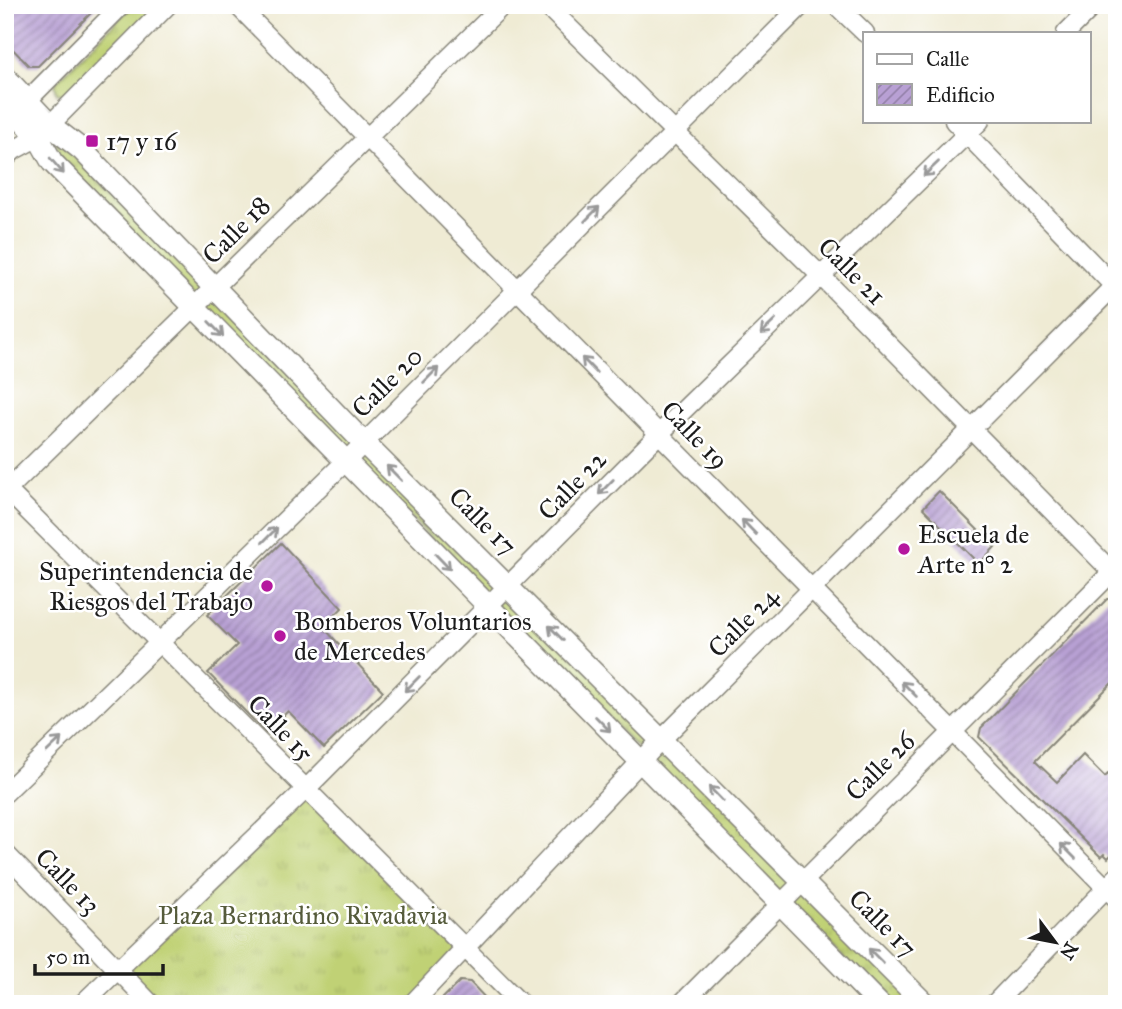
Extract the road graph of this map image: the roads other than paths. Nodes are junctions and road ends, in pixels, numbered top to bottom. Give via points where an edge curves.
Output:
1 (122, 5) edge
2 (169, 5) edge
3 (237, 5) edge
4 (503, 5) edge
5 (546, 5) edge
6 (802, 5) edge
7 (836, 5) edge
8 (1094, 5) edge
9 (864, 32) edge
10 (1067, 32) edge
11 (5, 77) edge
12 (16, 106) edge
13 (967, 125) edge
14 (44, 131) junction
15 (673, 134) junction
16 (368, 136) junction
17 (5, 159) edge
18 (821, 276) junction
19 (1116, 286) edge
20 (215, 288) junction
21 (516, 289) junction
22 (195, 307) junction
23 (970, 429) junction
24 (658, 435) junction
25 (364, 443) junction
26 (345, 462) junction
27 (6, 490) edge
28 (1115, 572) edge
29 (509, 586) junction
30 (811, 591) junction
31 (488, 608) junction
32 (161, 642) junction
33 (951, 732) junction
34 (662, 739) junction
35 (641, 763) junction
36 (305, 790) junction
37 (5, 793) edge
38 (5, 853) edge
39 (802, 881) junction
40 (1113, 888) edge
41 (780, 904) junction
42 (466, 949) junction
43 (116, 970) junction
44 (82, 1004) edge
45 (151, 1004) edge
46 (412, 1004) edge
47 (521, 1004) edge
48 (681, 1004) edge
49 (879, 1004) edge
50 (925, 1004) edge
51 (994, 1004) edge

1 - 12 street
2 - 14 street
3 - 16 street, Calle 19
4 - 16 street, Calle 18
5 - 15 street, Calle 21
6 - 15 street, Calle 20
7 - 9 street
8 - 10 street
11 - 12 main road, Calle 17
12 - 14 main road, Calle 17
13 -> 18 street, Calle 22
13 - 19 street
14 - 17 street
14 - 20 main road, Calle 17 via 72,139
14 -> 22 main road, Calle 17 via 52,162
15 - 18 street, Calle 21
21 -> 15 street, Calle 20
16 - 20 street, Calle 18
16 - 21 street, Calle 19
18 - 23 street, Calle 21
18 -> 24 street, Calle 22
19 - 23 street, Calle 24
20 - 22 street, Calle 18
20 - 25 main road, Calle 17
24 -> 21 street, Calle 19
25 -> 21 street, Calle 20
22 -> 26 main road, Calle 17
22 - 27 street, Calle 18
23 - 28 street, Calle 21
23 - 30 street, Calle 24
24 -> 29 street, Calle 22
30 -> 24 street, Calle 19
25 - 26 street, Calle 20
29 -> 25 main road, Calle 17
26 -> 31 main road, Calle 17
32 -> 26 street, Calle 20
27 - 32 street, Calle 15
28 - 33 street, Calle 26
29 - 31 street, Calle 22
34 -> 29 main road, Calle 17
33 -> 30 street, Calle 19
30 - 34 street, Calle 24
31 -> 35 main road, Calle 17
31 -> 36 street, Calle 22
32 - 36 street, Calle 15
37 -> 32 street, Calle 20
33 - 39 street, Calle 26
40 -> 33 street, Calle 19
34 - 35 street, Calle 24
39 -> 34 main road, Calle 17
35 - 41 main road, Calle 17
35 - 42 street, Calle 24
36 - 42 street, Calle 15
36 - 43 street, Calle 22
38 - 43 street, Calle 13
39 - 41 street, Calle 26
50 -> 39 main road, Calle 17
40 - 51 street
41 - 48 street, Calle 26
41 - 49 main road, Calle 17
42 - 46 street, Calle 24
42 - 47 street, Calle 15
43 - 44 street, Calle 22
43 - 45 street, Calle 13

